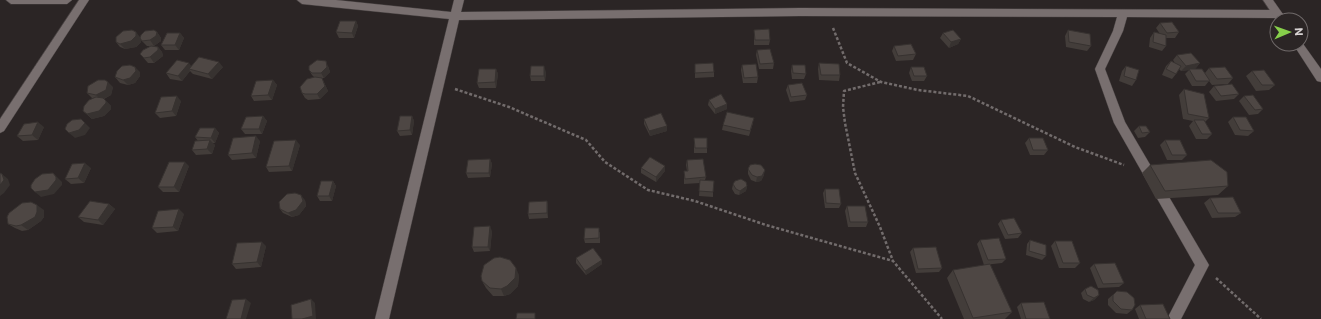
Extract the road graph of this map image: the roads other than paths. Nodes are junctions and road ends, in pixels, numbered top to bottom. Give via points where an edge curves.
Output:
1 (11, 0) edge
2 (67, 0) edge
3 (84, 0) edge
4 (302, 0) edge
5 (459, 0) edge
6 (1268, 0) edge
7 (1276, 12) edge
8 (1123, 14) junction
9 (454, 16) junction
10 (1269, 17) edge
11 (1303, 52) edge
12 (1321, 78) edge
13 (0, 128) edge
14 (382, 319) edge
15 (1174, 319) edge

1 - 2 street
3 - 13 street
4 - 9 street
5 - 9 street
6 - 7 street
8 - 9 street via 800,12
8 - 10 street
8 - 15 street via 1100,69 1120,123 1169,212 1202,265
9 - 14 street
11 - 12 street

